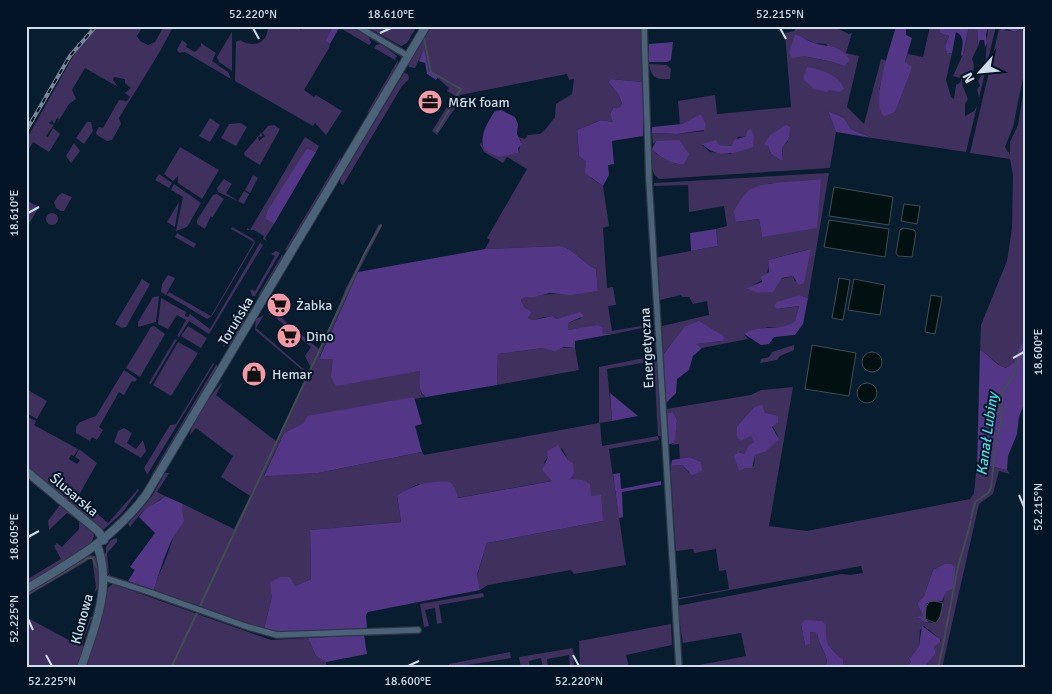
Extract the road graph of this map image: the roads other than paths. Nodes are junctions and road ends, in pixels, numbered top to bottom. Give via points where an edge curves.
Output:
1 (357, 26) edge
2 (426, 26) edge
3 (644, 26) edge
4 (408, 56) junction
5 (26, 471) edge
6 (104, 540) junction
7 (97, 546) junction
8 (102, 578) junction
9 (26, 589) edge
10 (418, 630) dead end
11 (81, 668) edge
12 (679, 668) edge

1 - 4 street
2 - 4 street, Toruńska
3 - 12 street, Energetyczna via 650,191
4 - 6 street, Toruńska via 146,495 124,523
5 - 6 street, Ślusarska via 98,531
6 - 7 street, Toruńska
7 - 8 street, Klonowa
7 - 9 street, Toruńska
8 - 10 street via 277,635
8 - 11 street, Klonowa via 100,610

